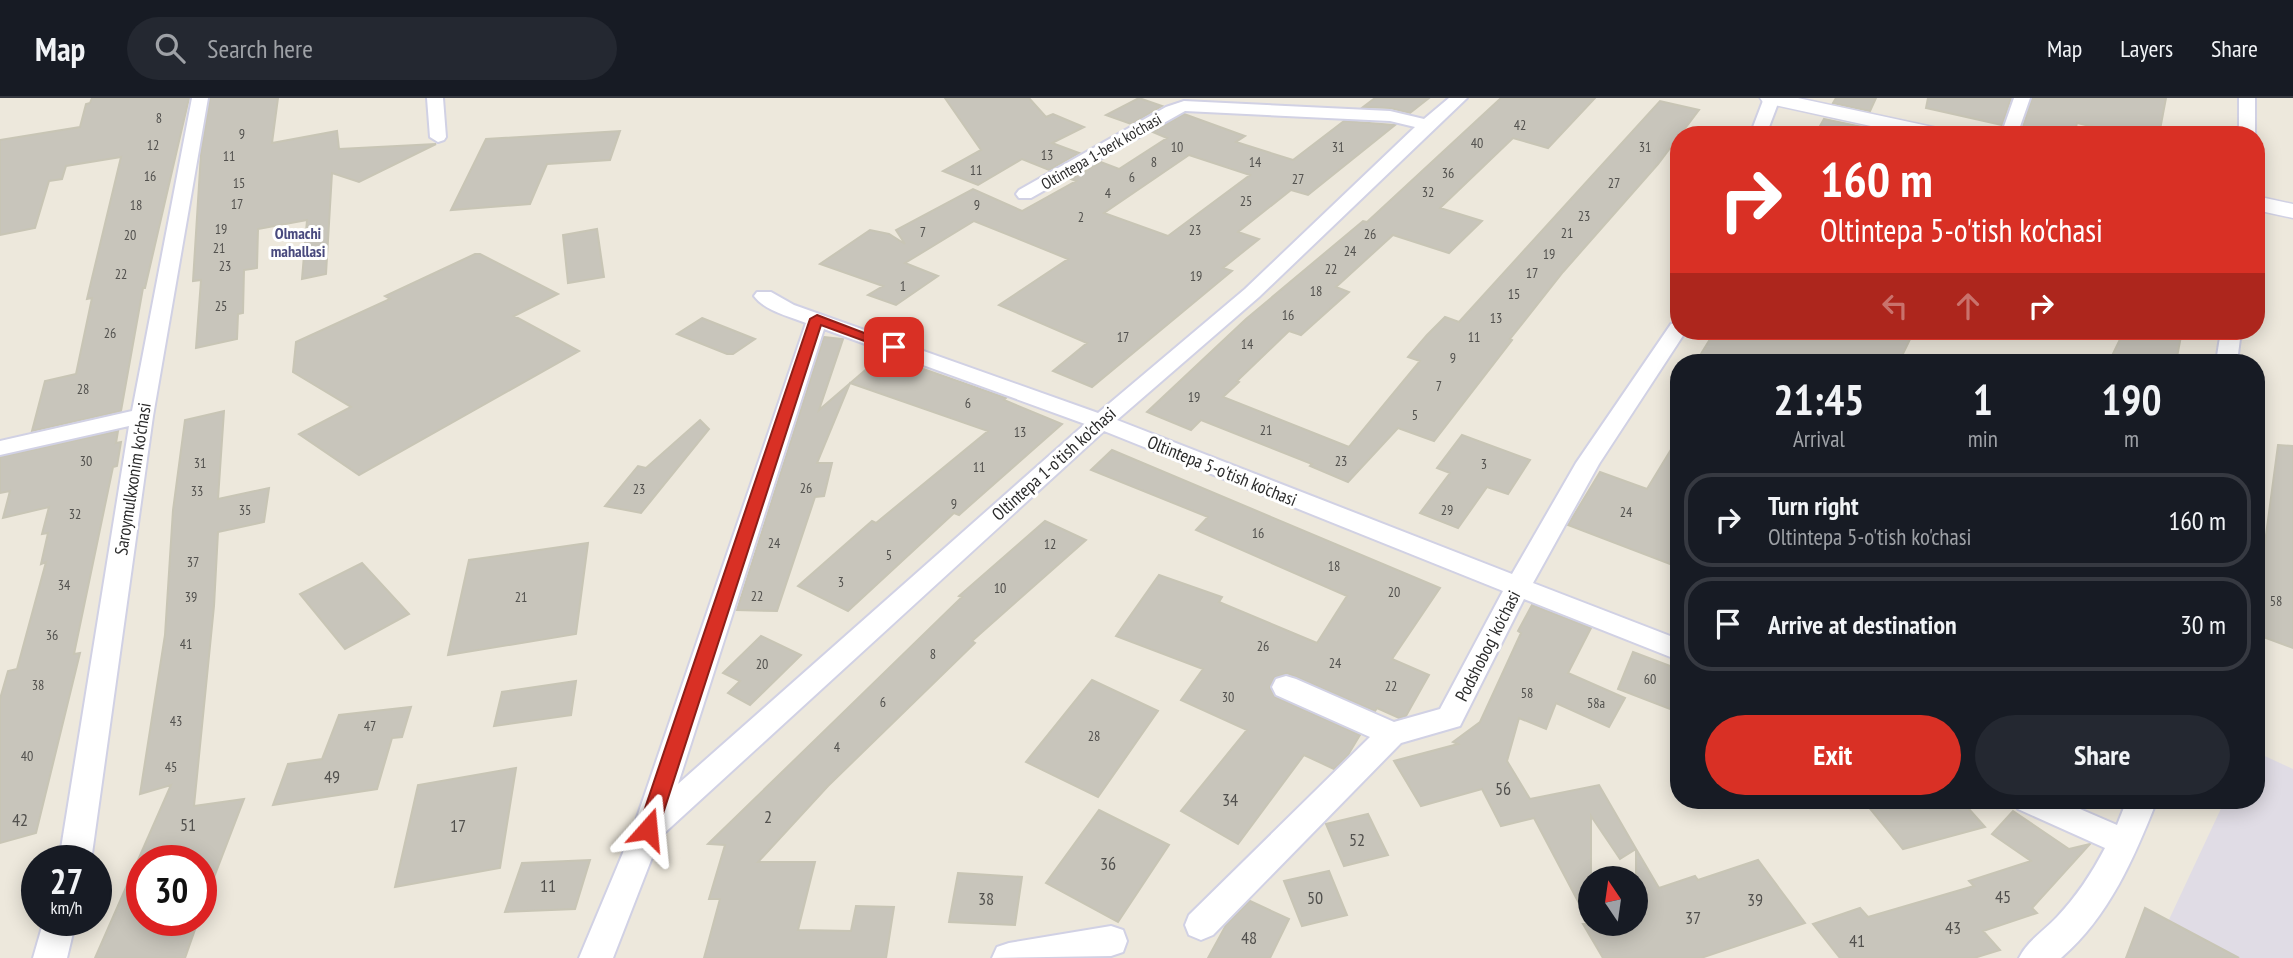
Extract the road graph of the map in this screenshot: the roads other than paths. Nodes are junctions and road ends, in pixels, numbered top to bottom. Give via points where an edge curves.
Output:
1 (200, 98) edge
2 (435, 98) edge
3 (1459, 98) edge
4 (1771, 98) edge
5 (2022, 98) edge
6 (2247, 98) edge
7 (1427, 125) junction
8 (1761, 126) edge
9 (1900, 126) edge
10 (2012, 126) edge
11 (2247, 126) edge
12 (438, 137) dead end
13 (1025, 194) dead end
14 (2265, 205) edge
15 (2293, 211) edge
16 (764, 296) dead end
17 (817, 319) junction
18 (1670, 340) edge
19 (142, 416) junction
20 (1101, 422) junction
21 (0, 448) edge
22 (1517, 589) junction
23 (1670, 647) edge
24 (1286, 687) dead end
25 (1392, 734) junction
26 (2049, 809) edge
27 (2139, 809) edge
28 (648, 829) junction
29 (2126, 843) junction
30 (77, 845) edge
31 (1201, 925) dead end
32 (56, 936) edge
33 (1111, 941) dead end
34 (50, 958) edge
35 (596, 958) edge
36 (1009, 958) edge
37 (2036, 958) edge

1 - 19 street, Saroymulkxonim ko'chasi
2 - 12 street
3 - 7 street, Oltintepa 1-o'tish ko'chasi
4 - 8 street
4 - 9 street
5 - 10 street
6 - 11 street
7 - 13 street, Oltintepa 1-berk ko'chasi via 1390,116 1184,106
7 - 20 street, Oltintepa 1-o'tish ko'chasi via 1262,284
14 - 15 street
16 - 17 street, Oltintepa 5-o'tish ko'chasi
17 - 20 street, Oltintepa 5-o'tish ko'chasi
17 - 28 street
18 - 22 street, Podshobog' ko'chasi via 1588,463
19 - 21 street
19 - 30 street, Saroymulkxonim ko'chasi
20 - 22 street, Oltintepa 5-o'tish ko'chasi
20 - 28 street, Oltintepa 1-o'tish ko'chasi
22 - 23 street, Oltintepa 5-o'tish ko'chasi
22 - 25 street, Podshobog' ko'chasi via 1450,718
24 - 25 street
25 - 31 street, Podshobog' ko'chasi
26 - 29 street
27 - 29 street
28 - 35 street
29 - 37 street via 2078,918
32 - 34 street
33 - 36 street

